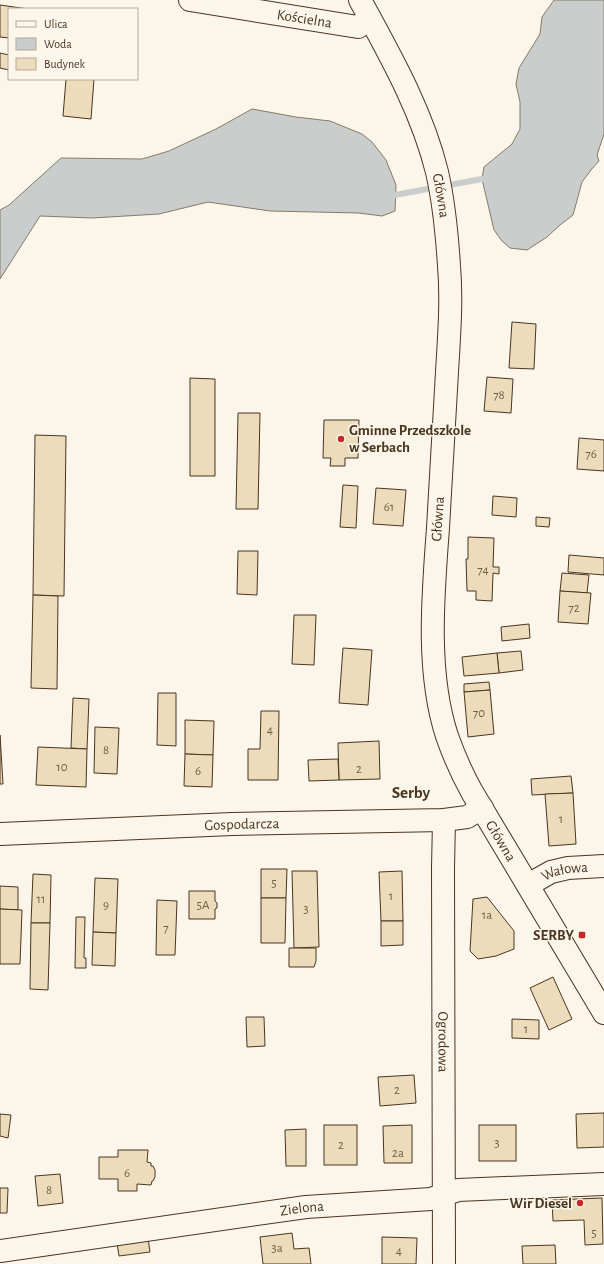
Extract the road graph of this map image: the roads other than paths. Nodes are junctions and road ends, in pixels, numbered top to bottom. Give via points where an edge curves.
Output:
1 (190, 0) edge
2 (360, 0) edge
3 (370, 19) junction
4 (482, 808) junction
5 (444, 820) junction
6 (0, 834) edge
7 (604, 866) edge
8 (528, 885) junction
9 (604, 1013) edge
10 (604, 1184) edge
11 (444, 1195) junction
12 (0, 1251) edge
13 (444, 1264) edge

1 - 3 street, Kościelna via 358,27
2 - 3 street, Główna
3 - 4 street, Główna via 420,120 437,173 442,201 449,268 449,337 436,554 433,628 435,662 438,698 447,736 459,768
4 - 5 street, Gospodarcza via 467,817
4 - 8 street, Główna
5 - 6 street, Gospodarcza via 232,824
5 - 11 street, Ogrodowa
7 - 8 street, Wałowa via 551,872
8 - 9 street, Główna
10 - 11 street, Zielona via 458,1190
11 - 12 street, Zielona via 431,1199 306,1207
11 - 13 street, Ogrodowa

